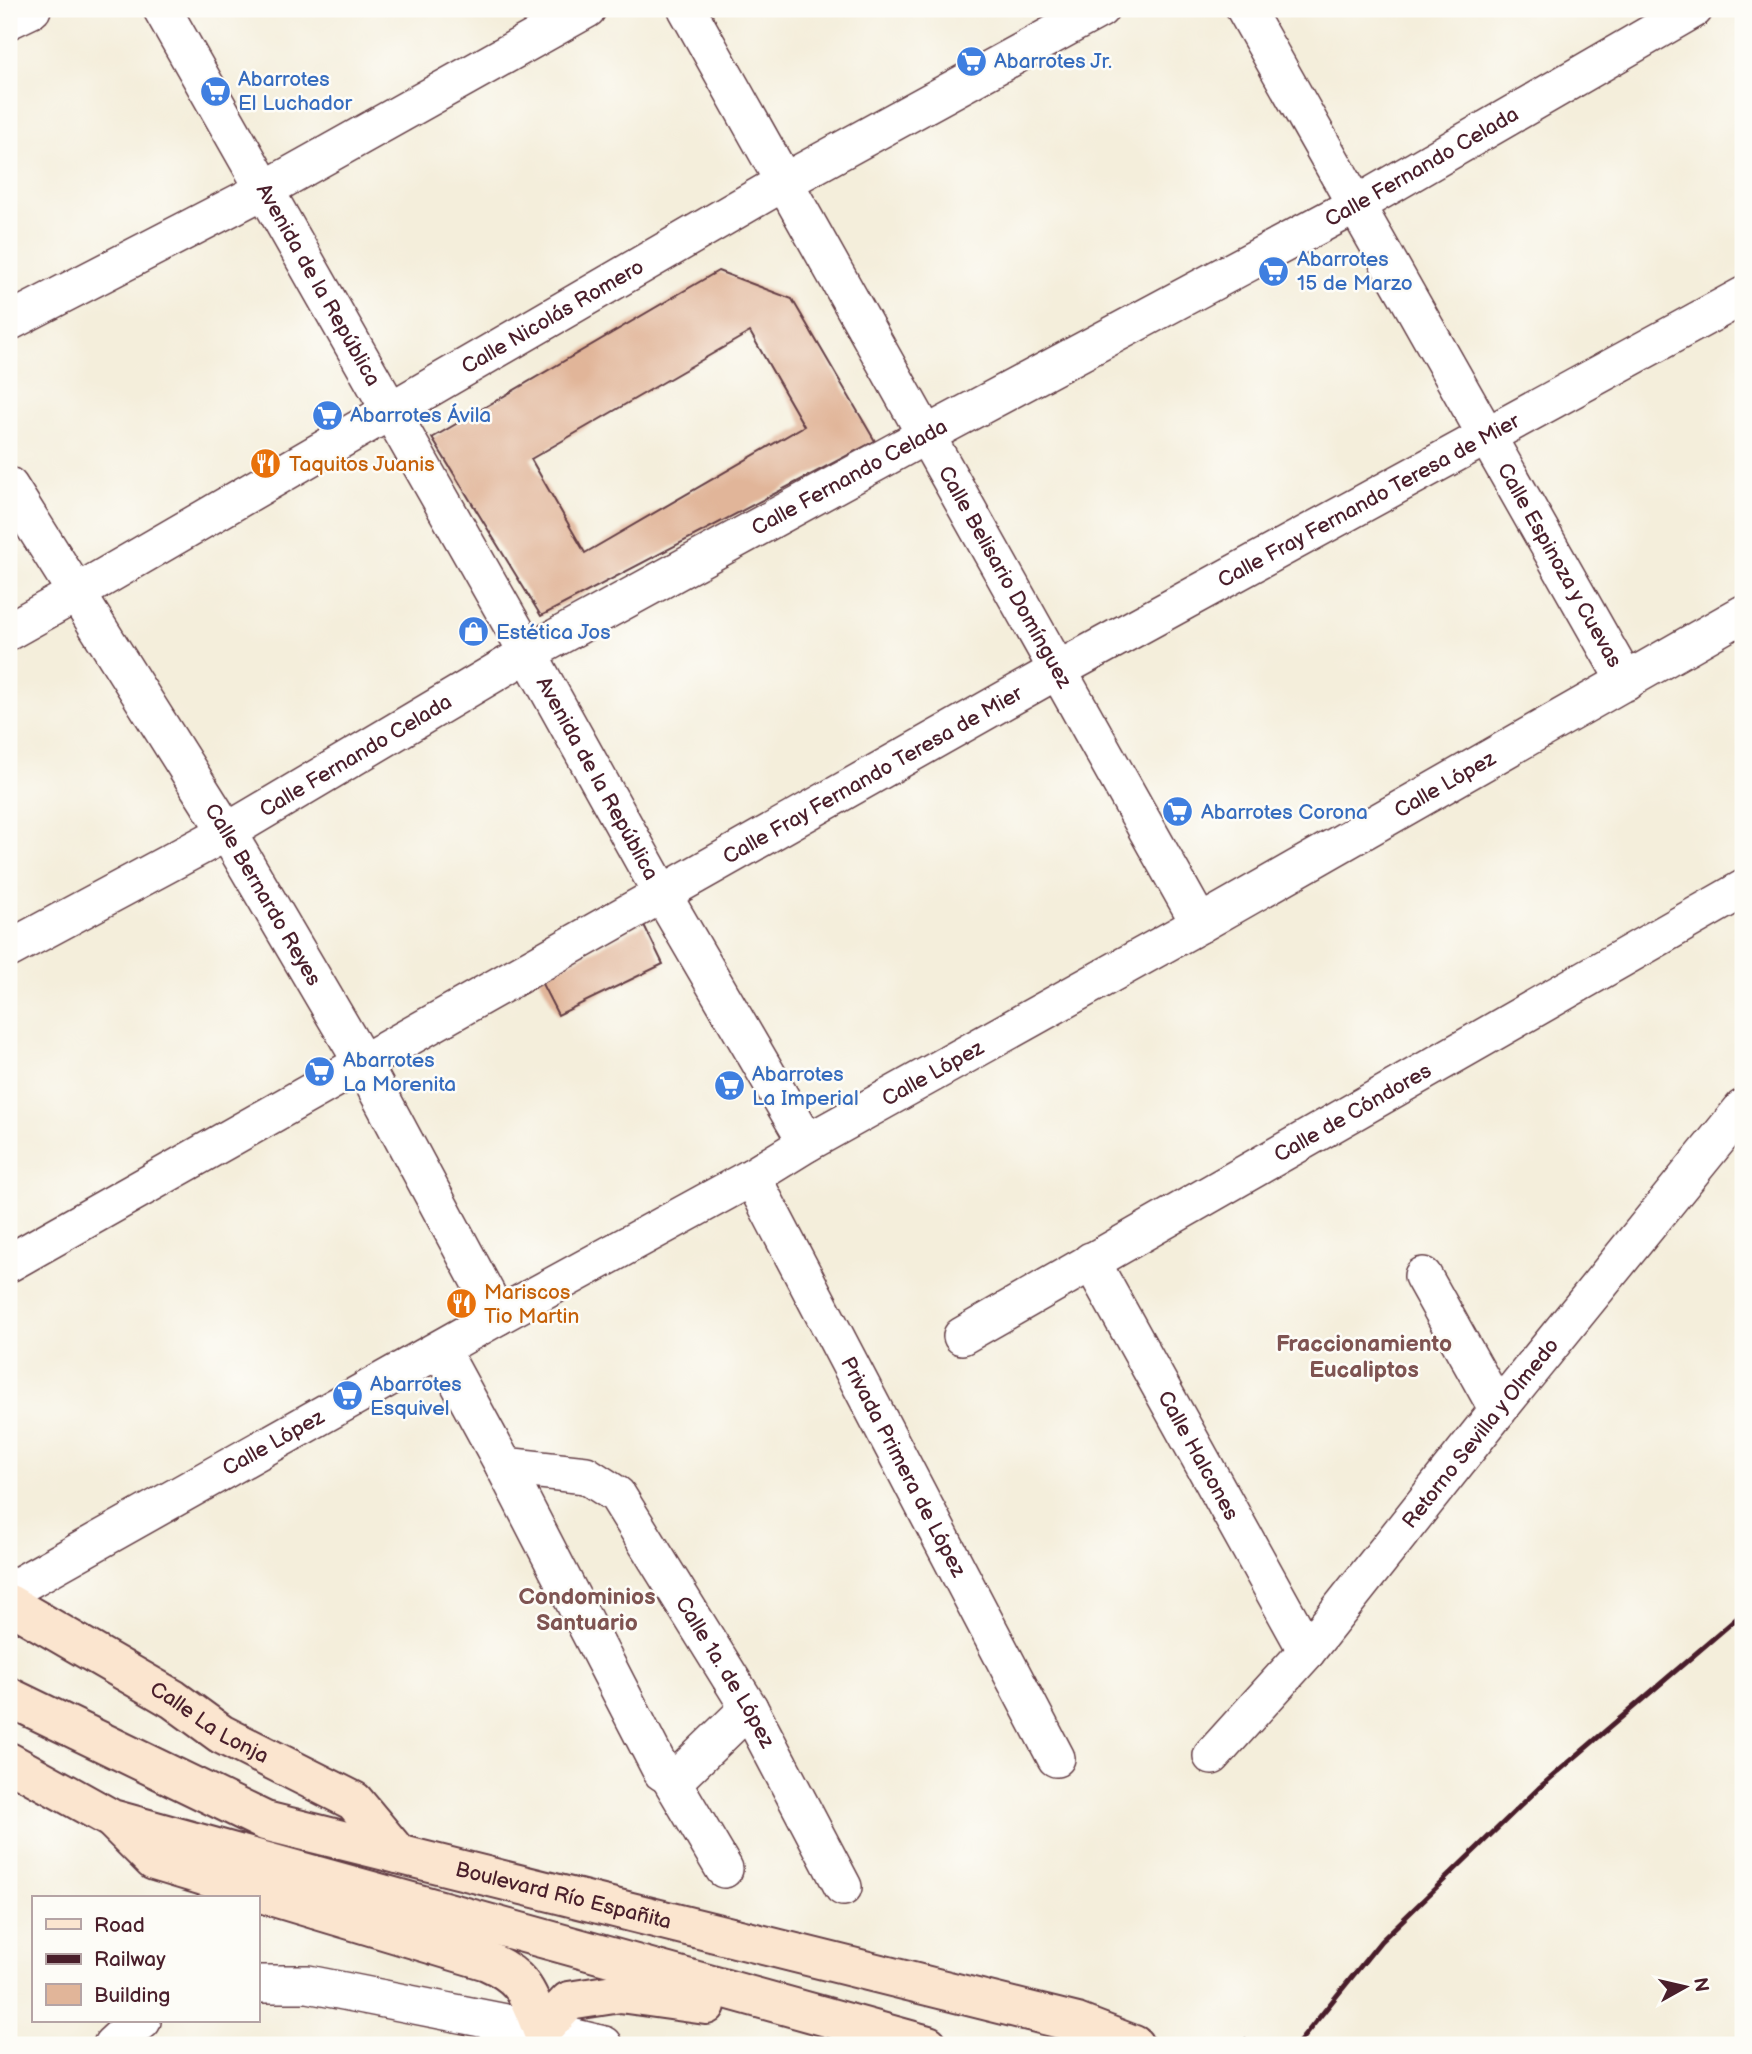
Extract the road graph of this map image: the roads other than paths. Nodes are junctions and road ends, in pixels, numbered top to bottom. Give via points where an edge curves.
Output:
1 (32, 9) edge
2 (162, 9) edge
3 (587, 9) edge
4 (687, 9) edge
5 (1100, 9) edge
6 (1245, 9) edge
7 (1694, 9) edge
8 (9, 20) edge
9 (784, 182) junction
10 (264, 190) junction
11 (1356, 205) junction
12 (1743, 296) edge
13 (9, 322) edge
14 (390, 412) junction
15 (926, 435) junction
16 (1486, 436) junction
17 (9, 486) edge
18 (75, 594) junction
19 (1743, 614) edge
20 (9, 631) edge
21 (528, 653) junction
22 (1058, 670) junction
23 (1626, 682) junction
24 (227, 832) junction
25 (1743, 889) edge
26 (662, 894) junction
27 (1200, 924) junction
28 (9, 949) edge
29 (362, 1062) junction
30 (1743, 1108) edge
31 (807, 1143) junction
32 (752, 1177) junction
33 (1091, 1261) junction
34 (9, 1264) edge
35 (1423, 1276) dead end
36 (498, 1316) junction
37 (962, 1336) dead end
38 (441, 1350) junction
39 (1497, 1410) junction
40 (504, 1466) junction
41 (9, 1591) edge
42 (9, 1604) edge
43 (1307, 1651) junction
44 (9, 1697) edge
45 (749, 1708) junction
46 (1212, 1756) dead end
47 (1056, 1758) dead end
48 (9, 1762) edge
49 (669, 1776) junction
50 (112, 1819) junction
51 (398, 1854) junction
52 (724, 1869) dead end
53 (843, 1887) dead end
54 (259, 1984) edge
55 (141, 2022) edge
56 (874, 2031) junction
57 (542, 2037) edge
58 (112, 2045) edge
59 (604, 2045) edge
60 (928, 2045) edge
61 (1134, 2045) edge

1 - 8 street
2 - 10 street, Avenida de la República
3 - 10 street
4 - 9 street, Calle Belisario Domínguez
5 - 9 street, Calle Nicolás Romero
6 - 11 street, Calle Espinoza y Cuevas
7 - 11 street, Calle Fernando Celada
9 - 14 street, Calle Nicolás Romero
9 - 15 street, Calle Belisario Domínguez
10 - 13 street
10 - 14 street, Avenida de la República
11 - 15 street, Calle Fernando Celada
11 - 16 street, Calle Espinoza y Cuevas
12 - 16 street, Calle Fray Fernando Teresa de Mier
14 - 18 street, Calle Nicolás Romero
14 - 21 street, Avenida de la República
15 - 21 street, Calle Fernando Celada
15 - 22 street, Calle Belisario Domínguez
16 - 22 street, Calle Fray Fernando Teresa de Mier
16 - 23 street, Calle Espinoza y Cuevas
17 - 18 street, Calle Bernardo Reyes
18 - 20 street, Calle Nicolás Romero
18 - 24 street, Calle Bernardo Reyes
19 - 23 street, Calle López
21 - 24 street, Calle Fernando Celada
21 - 26 street, Avenida de la República
22 - 26 street, Calle Fray Fernando Teresa de Mier
22 - 27 street, Calle Belisario Domínguez
23 - 27 street, Calle López
24 - 28 street, Calle Fernando Celada
24 - 29 street, Calle Bernardo Reyes
25 - 33 street, Calle de Cóndores
26 - 29 street, Calle Fray Fernando Teresa de Mier
26 - 31 street, Avenida de la República
27 - 31 street, Calle López
29 - 34 street, Calle Fray Fernando Teresa de Mier
29 - 36 street, Calle Bernardo Reyes
30 - 39 street, Retorno Sevilla y Olmedo
31 - 32 street, Calle López
32 - 36 street, Calle López
32 - 47 street, Privada Primera de López
33 - 37 street, Calle de Cóndores
33 - 43 street, Calle Halcones
35 - 39 street
36 - 38 street, Calle López
38 - 40 street
38 - 41 street, Calle López
39 - 43 street, Retorno Sevilla y Olmedo
40 - 45 street, Calle 1a. de López via 586,1475 617,1495
40 - 49 street via 662,1772
42 - 51 main road, Calle La Lonja via 173,1699 221,1734 354,1801
43 - 46 street, Retorno Sevilla y Olmedo
44 - 51 main road, Boulevard Río Españita via 265,1821
45 - 49 street via 681,1774
45 - 53 street, Calle 1a. de López
48 - 50 main road
49 - 52 street
50 - 56 main road
50 - 57 main road via 154,1861 509,1971 526,1991
51 - 61 main road, Boulevard Río Españita via 1077,2023
54 - 57 street via 308,1983
55 - 58 street
56 - 57 main road via 620,1993 569,2001
56 - 60 main road
57 - 59 street

